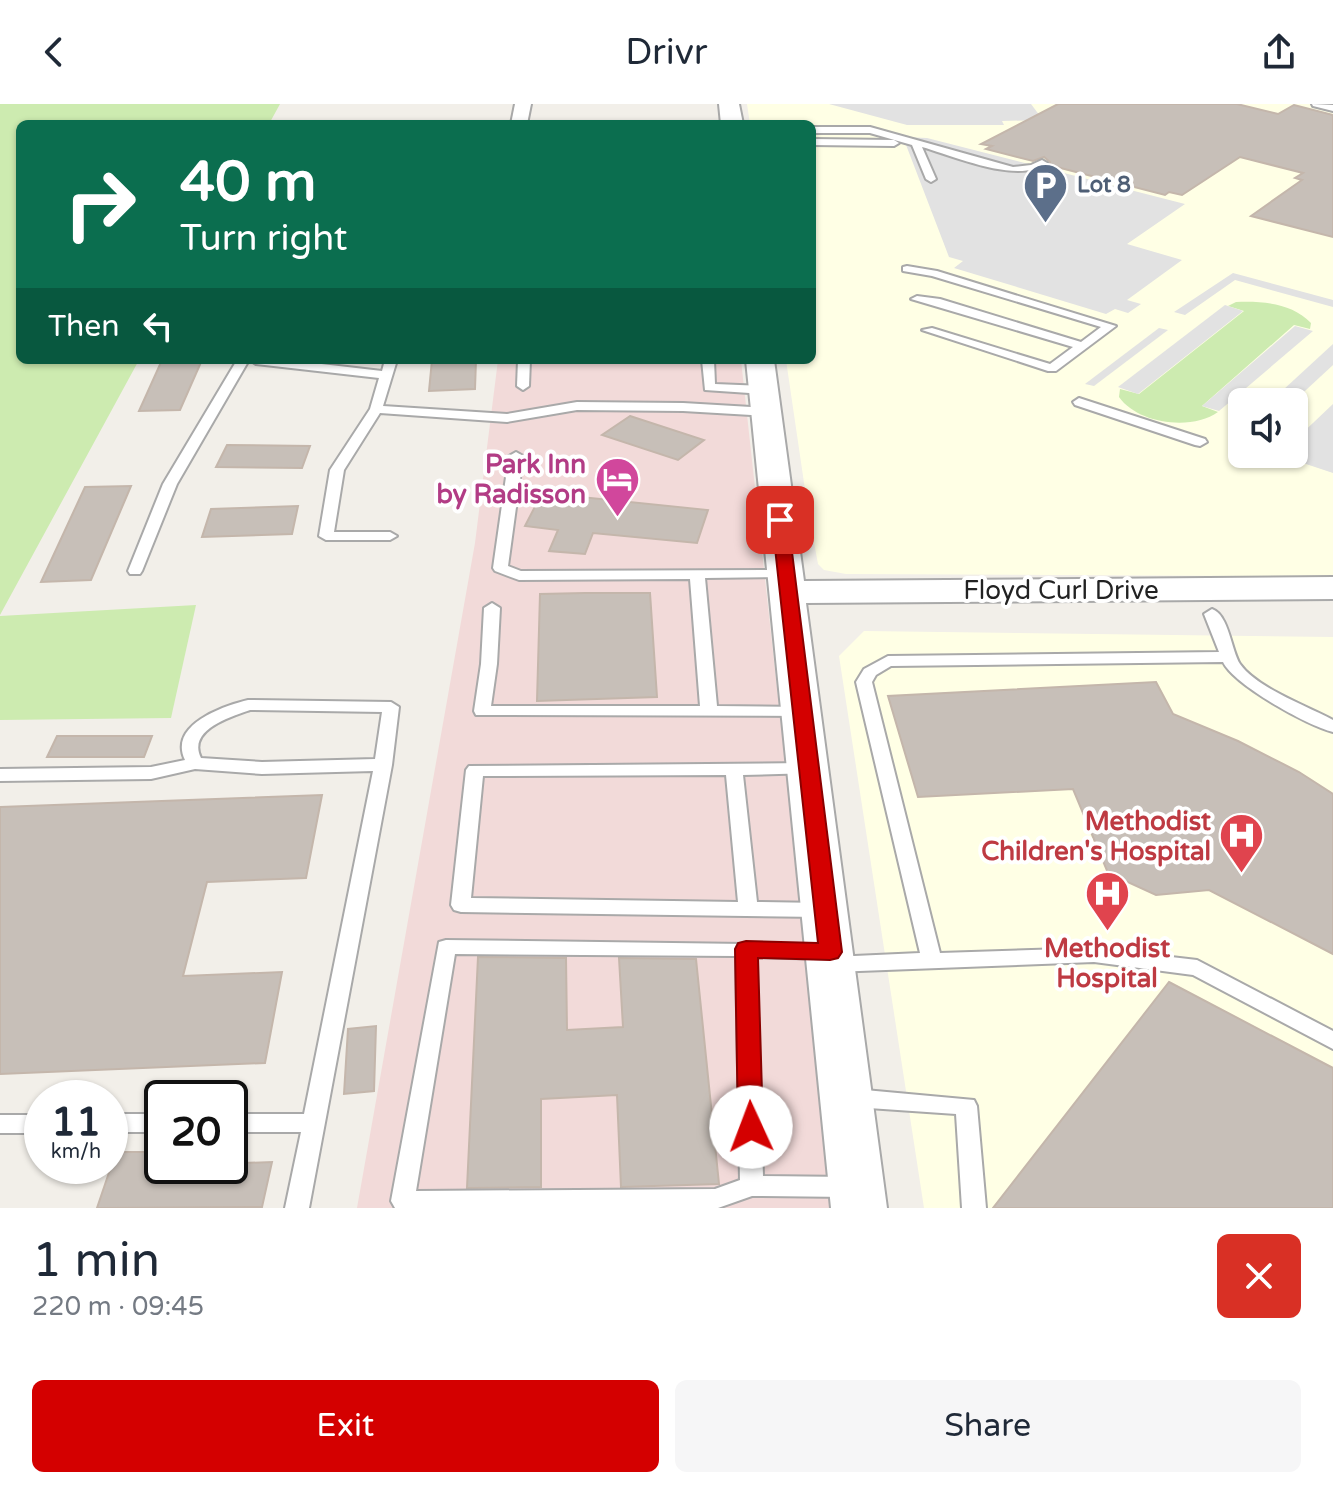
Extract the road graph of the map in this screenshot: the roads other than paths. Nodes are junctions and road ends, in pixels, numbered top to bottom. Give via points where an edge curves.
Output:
1 (1316, 104) edge
2 (1333, 108) edge
3 (816, 130) edge
4 (816, 142) edge
5 (914, 144) junction
6 (1042, 163) dead end
7 (931, 179) dead end
8 (907, 269) dead end
9 (917, 299) dead end
10 (928, 330) dead end
11 (1083, 346) junction
12 (241, 364) edge
13 (290, 364) edge
14 (389, 364) edge
15 (524, 364) edge
16 (708, 364) edge
17 (385, 375) junction
18 (523, 386) dead end
19 (763, 388) edge
20 (1079, 402) dead end
21 (376, 409) junction
22 (1200, 442) dead end
23 (516, 456) dead end
24 (390, 536) dead end
25 (135, 571) dead end
26 (697, 575) junction
27 (1333, 588) edge
28 (789, 594) junction
29 (492, 608) dead end
30 (1333, 613) edge
31 (1212, 614) junction
32 (1230, 657) junction
33 (709, 711) junction
34 (803, 712) junction
35 (1333, 727) edge
36 (195, 763) junction
37 (383, 765) junction
38 (734, 769) junction
39 (809, 769) junction
40 (0, 775) edge
41 (748, 909) junction
42 (829, 942) junction
43 (746, 949) junction
44 (932, 961) junction
45 (1333, 1041) edge
46 (847, 1098) junction
47 (248, 1123) edge
48 (313, 1123) junction
49 (0, 1124) edge
50 (24, 1124) edge
51 (752, 1186) junction
52 (858, 1198) edge
53 (297, 1208) edge
54 (974, 1208) edge

1 - 2 lane
3 - 5 lane via 870,130
4 - 5 lane
5 - 6 lane via 1013,170
5 - 7 lane
8 - 11 lane via 1110,326
9 - 11 lane
10 - 11 lane via 1052,368
12 - 25 lane via 170,484
13 - 17 lane
14 - 17 lane
15 - 18 lane
16 - 19 lane via 709,387
17 - 21 lane
19 - 21 lane via 683,407 577,406 507,418
19 - 28 street
20 - 22 lane
21 - 24 lane via 337,470 326,536
23 - 26 lane via 500,568 519,576
26 - 28 lane
26 - 33 lane
27 - 28 street, Floyd Curl Drive
28 - 31 street, Floyd Curl Drive
28 - 34 street
29 - 33 lane via 482,711
30 - 31 street, Floyd Curl Drive
31 - 32 lane
32 - 35 lane via 1252,684
32 - 44 lane via 888,661 870,672 864,682
33 - 34 lane
34 - 39 street
36 - 37 lane via 262,768
36 - 37 lane via 190,740 211,718 248,705 391,707
36 - 40 lane via 151,773
37 - 48 lane
38 - 39 lane
38 - 41 lane
38 - 41 lane via 475,770 461,905
39 - 42 street
41 - 42 lane
42 - 43 lane
42 - 44 lane
42 - 46 street
43 - 51 lane
43 - 51 lane via 446,947 403,1201 715,1199
44 - 45 lane via 1094,955 1197,968
46 - 52 street
46 - 54 lane via 966,1106
47 - 48 lane
48 - 53 lane
49 - 50 lane
51 - 52 lane

